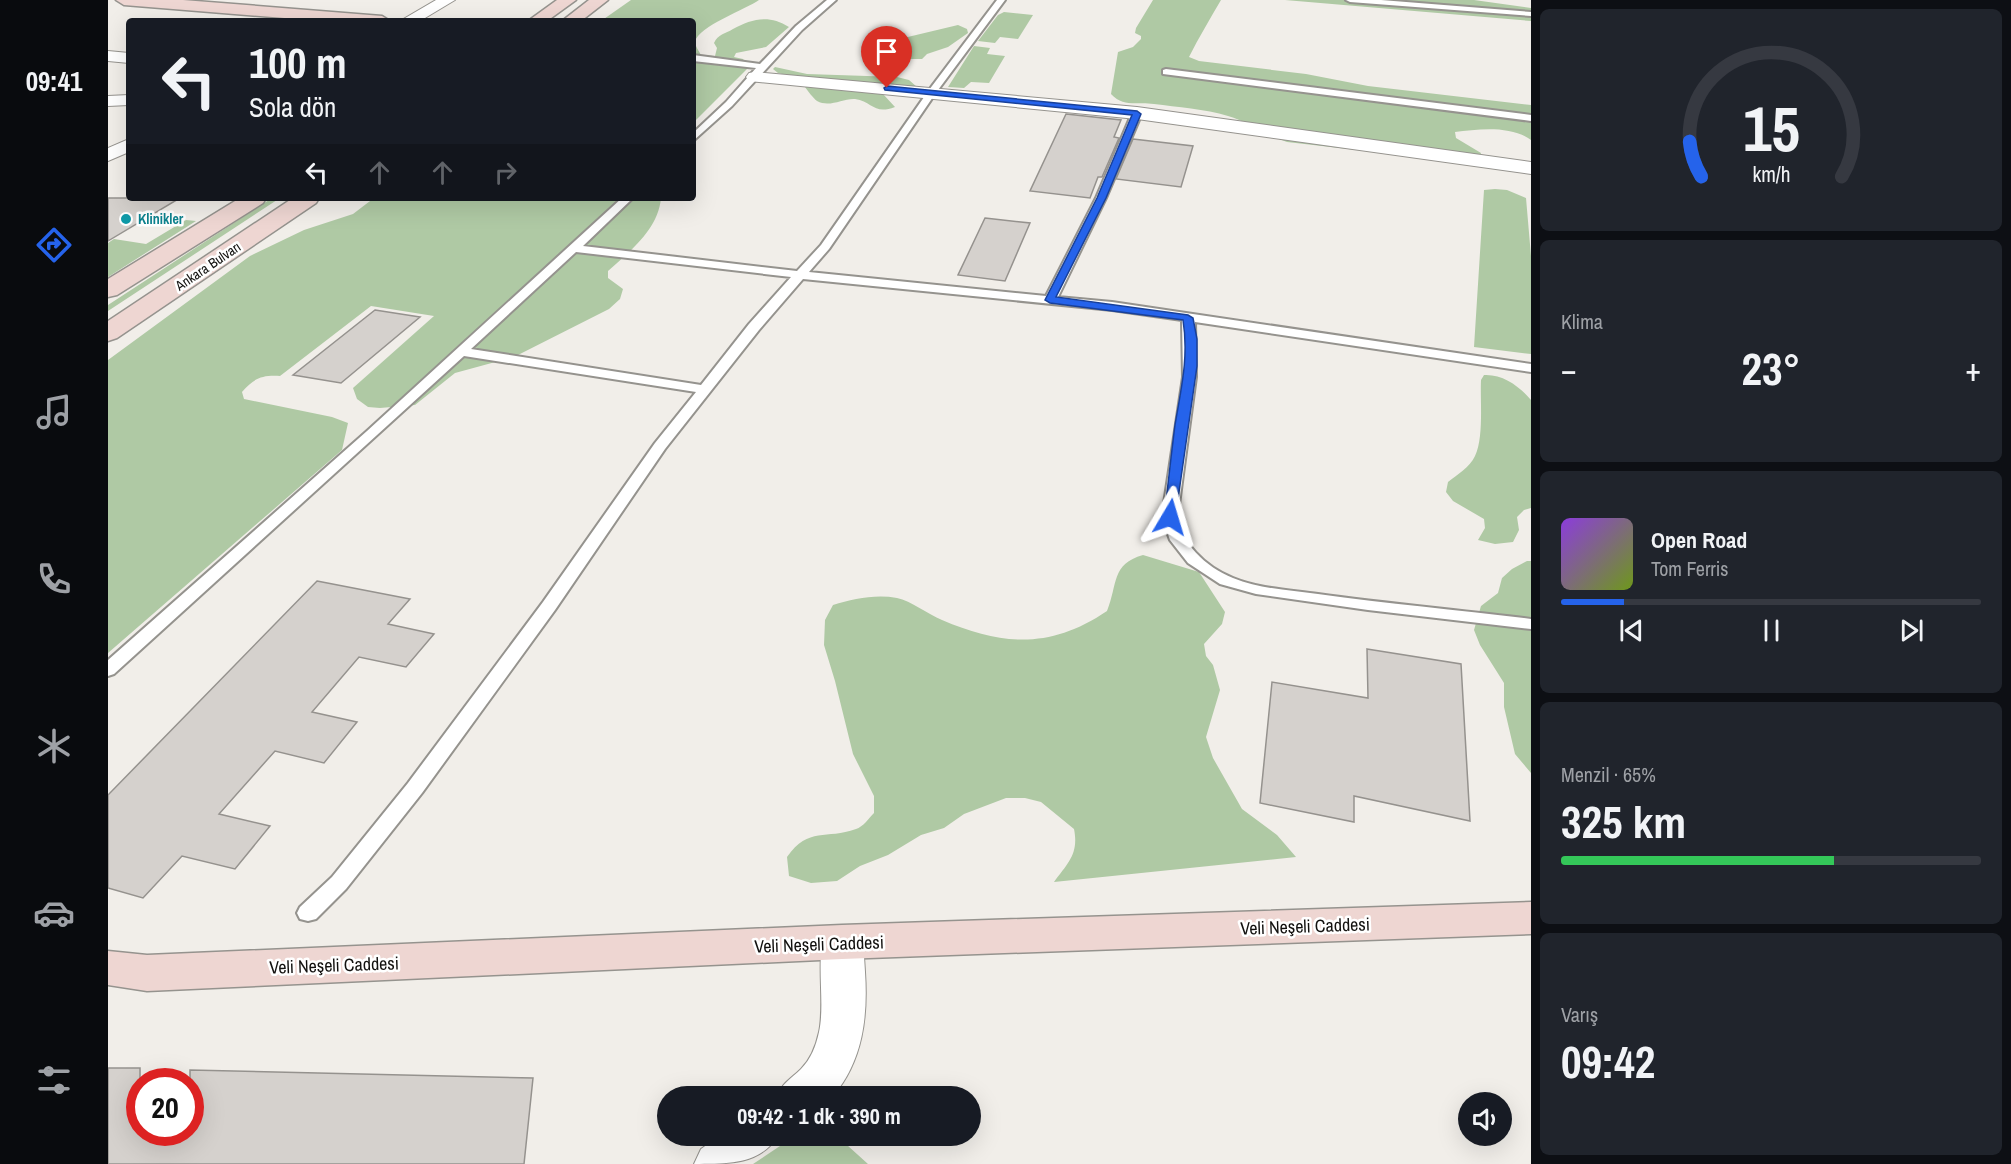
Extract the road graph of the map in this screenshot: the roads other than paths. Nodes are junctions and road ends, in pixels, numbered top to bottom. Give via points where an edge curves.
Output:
1 (124, 0) edge
2 (447, 0) edge
3 (568, 0) edge
4 (600, 0) edge
5 (832, 0) edge
6 (1001, 0) edge
7 (1350, 0) edge
8 (1531, 14) edge
9 (345, 18) edge
10 (414, 18) edge
11 (541, 18) edge
12 (574, 18) edge
13 (108, 56) edge
14 (126, 58) edge
15 (696, 58) edge
16 (758, 72) junction
17 (1166, 72) dead end
18 (932, 92) junction
19 (126, 100) edge
20 (108, 101) edge
21 (1137, 114) junction
22 (1531, 118) edge
23 (108, 134) edge
24 (126, 134) edge
25 (696, 135) edge
26 (126, 146) edge
27 (108, 155) edge
28 (1531, 168) edge
29 (250, 201) edge
30 (304, 201) edge
31 (625, 201) edge
32 (574, 248) junction
33 (801, 275) junction
34 (108, 290) edge
35 (1050, 300) junction
36 (1188, 318) junction
37 (108, 333) edge
38 (463, 352) junction
39 (1531, 368) edge
40 (704, 389) junction
41 (1531, 624) edge
42 (108, 670) edge
43 (308, 914) dead end
44 (1531, 918) edge
45 (842, 942) junction
46 (108, 968) edge
47 (812, 1086) edge
48 (742, 1146) edge
49 (718, 1164) edge

1 - 9 street
2 - 10 street
3 - 11 street
4 - 12 street
5 - 16 lane
6 - 18 lane
7 - 8 lane
13 - 14 street
15 - 16 lane via 746,63
16 - 18 street
16 - 25 lane
17 - 22 lane
18 - 21 street
18 - 33 lane
19 - 20 street
21 - 28 street
21 - 35 lane
23 - 24 street
26 - 27 street
29 - 34 street
30 - 37 street, Ankara Bulvarı
31 - 32 lane
32 - 33 lane
32 - 38 lane
33 - 35 lane
33 - 40 lane
35 - 36 lane
36 - 39 lane
36 - 41 lane via 1192,366 1170,517 1180,544 1198,564 1236,584 1263,590
38 - 40 lane
38 - 42 lane
40 - 43 lane via 415,788 339,883
44 - 45 street, Veli Neşeli Caddesi
45 - 46 street, Veli Neşeli Caddesi via 147,973
45 - 47 street via 846,1007 836,1052 822,1078
48 - 49 street

